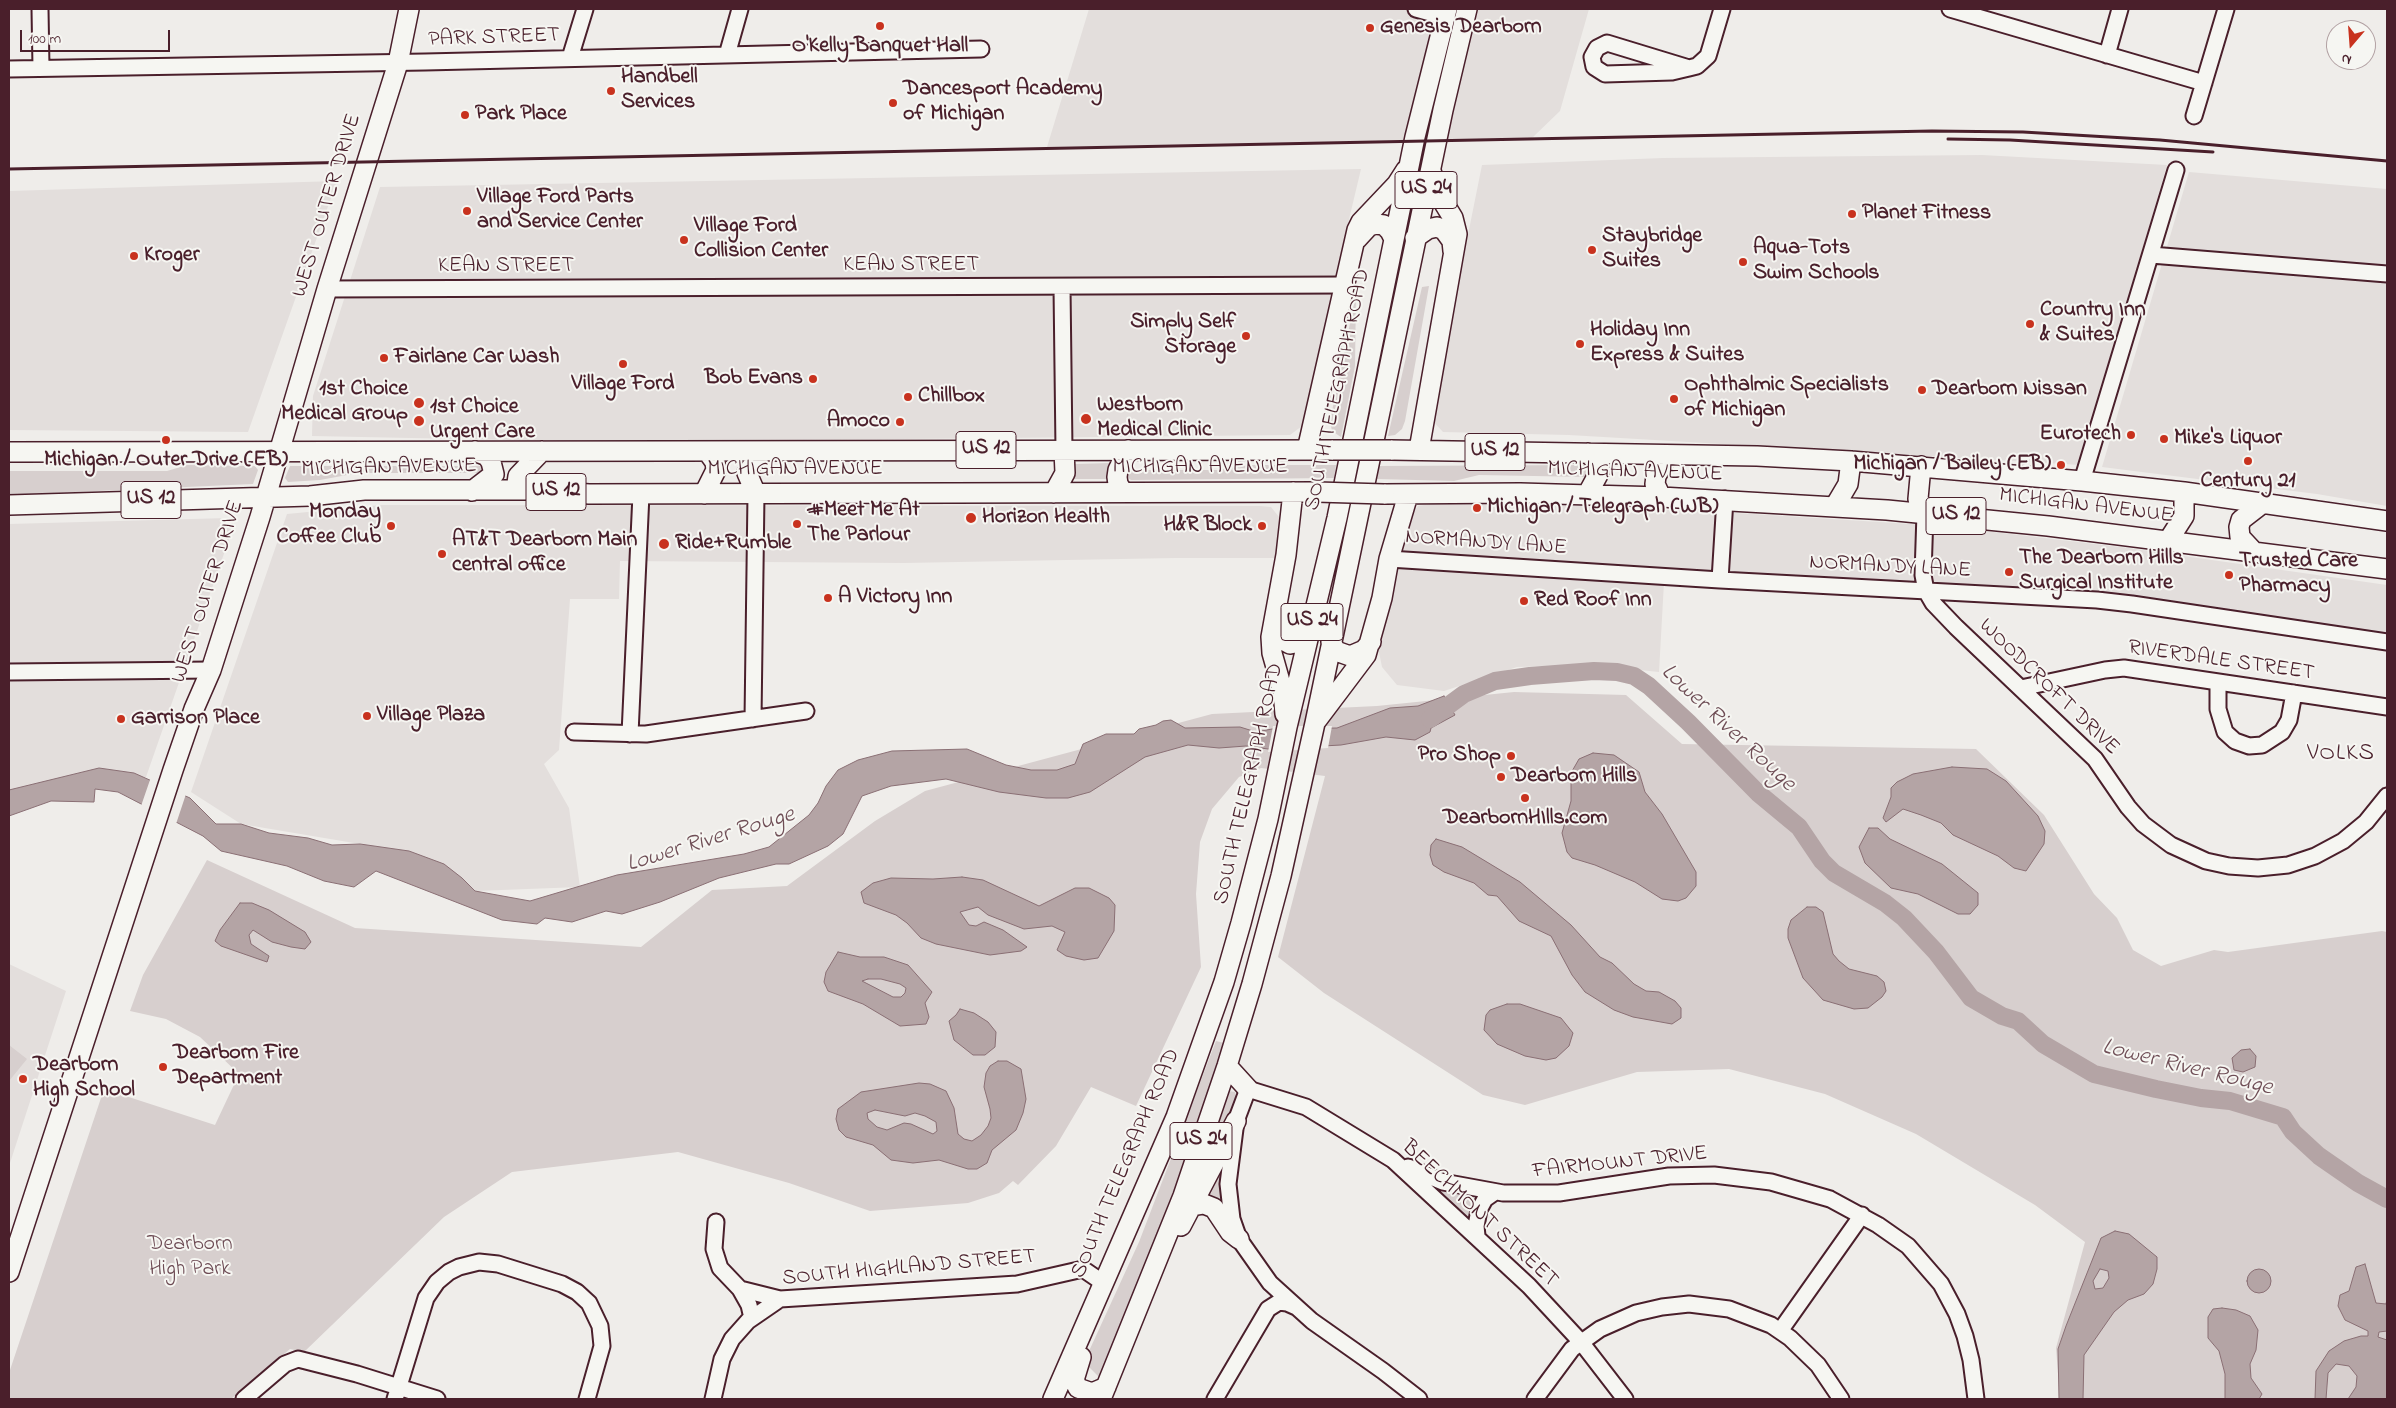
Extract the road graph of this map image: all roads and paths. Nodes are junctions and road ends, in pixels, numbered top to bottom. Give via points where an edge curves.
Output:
1 (40, 9) edge
2 (409, 9) edge
3 (420, 9) edge
4 (585, 9) edge
5 (740, 9) edge
6 (1416, 9) edge
7 (1468, 9) edge
8 (1722, 9) edge
9 (1950, 9) edge
10 (2120, 9) edge
11 (2226, 9) edge
12 (1446, 13) edge
13 (1980, 13) edge
14 (406, 32) junction
15 (981, 49) dead end
16 (727, 55) junction
17 (2107, 55) junction
18 (570, 58) junction
19 (398, 63) junction
20 (41, 68) junction
21 (1689, 68) junction
22 (9, 69) edge
23 (2202, 88) junction
24 (2194, 116) dead end
25 (1410, 162) junction
26 (1430, 170) junction
27 (2176, 170) dead end
28 (1416, 238) junction
29 (1394, 239) junction
30 (1353, 244) junction
31 (1453, 252) junction
32 (2151, 255) junction
33 (2387, 274) edge
34 (1345, 285) junction
35 (1062, 287) junction
36 (327, 289) junction
37 (1064, 450) junction
38 (1128, 450) junction
39 (1307, 450) junction
40 (1419, 450) junction
41 (73, 451) junction
42 (280, 451) junction
43 (475, 451) junction
44 (542, 451) junction
45 (708, 451) junction
46 (764, 451) junction
47 (9, 452) edge
48 (1588, 453) junction
49 (1668, 455) junction
50 (1851, 461) junction
51 (9, 463) edge
52 (1920, 466) junction
53 (2082, 481) junction
54 (516, 490) junction
55 (472, 491) junction
56 (1123, 492) junction
57 (1293, 492) junction
58 (2184, 492) junction
59 (1054, 493) junction
60 (641, 494) junction
61 (704, 494) junction
62 (756, 494) junction
63 (1408, 495) junction
64 (1587, 495) junction
65 (266, 496) junction
66 (1661, 497) junction
67 (1725, 500) junction
68 (2262, 503) junction
69 (9, 505) edge
70 (1835, 506) junction
71 (1925, 513) junction
72 (2387, 521) edge
73 (2168, 541) junction
74 (2254, 552) junction
75 (1389, 559) junction
76 (2387, 569) edge
77 (1720, 580) junction
78 (1926, 591) junction
79 (1275, 618) junction
80 (1310, 631) junction
81 (1331, 642) junction
82 (1371, 642) junction
83 (2387, 642) edge
84 (211, 670) junction
85 (9, 672) edge
86 (2057, 680) junction
87 (2218, 682) junction
88 (2021, 688) junction
89 (2294, 693) junction
90 (2387, 707) edge
91 (806, 712) dead end
92 (2046, 712) junction
93 (753, 719) junction
94 (1315, 723) junction
95 (1287, 727) junction
96 (574, 732) dead end
97 (630, 734) junction
98 (2387, 796) edge
99 (1227, 1066) junction
100 (1248, 1089) junction
101 (1236, 1121) junction
102 (1393, 1160) junction
103 (1495, 1192) junction
104 (1143, 1193) junction
105 (1192, 1206) junction
106 (1862, 1215) junction
107 (716, 1222) dead end
108 (1477, 1236) junction
109 (1239, 1239) junction
110 (1158, 1255) junction
111 (9, 1272) edge
112 (1102, 1282) junction
113 (740, 1289) junction
114 (780, 1299) junction
115 (1296, 1307) junction
116 (752, 1318) junction
117 (1780, 1331) junction
118 (1581, 1342) junction
119 (396, 1393) edge
120 (1104, 1393) edge
121 (244, 1399) edge
122 (437, 1399) edge
123 (586, 1399) edge
124 (714, 1399) edge
125 (1053, 1399) edge
126 (1215, 1399) edge
127 (1418, 1399) edge
128 (1535, 1399) edge
129 (1625, 1399) edge
130 (1841, 1399) edge
131 (1976, 1399) edge

1 - 20 street
2 - 14 main road, WEST OUTER DRIVE
3 - 14 main road
4 - 18 street
5 - 16 street
6 - 12 street
7 - 26 main road, SOUTH TELEGRAPH ROAD / US 24
8 - 21 street via 1708,56 1702,63
9 - 13 street
10 - 17 street
11 - 23 street
12 - 25 main road, SOUTH TELEGRAPH ROAD / US 24
13 - 17 street
14 - 19 main road, WEST OUTER DRIVE
15 - 16 street, PARK STREET
16 - 18 street, PARK STREET
17 - 23 street
18 - 19 street, PARK STREET
19 - 20 street, PARK STREET
19 - 36 main road, WEST OUTER DRIVE
20 - 22 street, PARK STREET
21 - 21 street via 1606,43 1597,48 1592,57 1594,67 1605,74 1672,72
23 - 24 street
25 - 29 main road, SOUTH TELEGRAPH ROAD / US 24
25 - 30 main road via 1397,184 1361,222
26 - 28 main road, SOUTH TELEGRAPH ROAD / US 24
26 - 31 main road via 1456,226
27 - 32 street
28 - 31 main road via 1437,227 1444,230 1452,241
28 - 81 main road, SOUTH TELEGRAPH ROAD / US 24
29 - 30 main road via 1384,226 1376,224 1369,226
29 - 80 main road, SOUTH TELEGRAPH ROAD / US 24 via 1337,518
30 - 34 main road
31 - 40 main road
32 - 33 street
32 - 53 street
34 - 35 street, KEAN STREET
34 - 39 main road
35 - 36 street, KEAN STREET
35 - 37 street
36 - 42 main road, WEST OUTER DRIVE
37 - 38 main road, MICHIGAN AVENUE / US 12
37 - 46 main road, MICHIGAN AVENUE / US 12
37 - 59 main road via 1065,473
38 - 39 main road, MICHIGAN AVENUE / US 12
38 - 56 main road via 1117,477
39 - 40 main road, MICHIGAN AVENUE / US 12, bridge
40 - 48 main road, MICHIGAN AVENUE / US 12
41 - 42 main road, MICHIGAN AVENUE / US 12
41 - 47 main road, MICHIGAN AVENUE / US 12
41 - 51 main road via 46,460
42 - 43 main road, MICHIGAN AVENUE / US 12
42 - 65 main road, WEST OUTER DRIVE
43 - 44 main road, MICHIGAN AVENUE / US 12
43 - 55 main road via 487,456 494,474
44 - 45 main road, MICHIGAN AVENUE / US 12
44 - 54 main road via 518,476
45 - 46 main road, MICHIGAN AVENUE / US 12
45 - 61 main road via 716,470
46 - 62 main road via 747,473
48 - 49 main road, MICHIGAN AVENUE / US 12
48 - 64 main road via 1600,471
49 - 50 main road, MICHIGAN AVENUE / US 12
49 - 66 main road via 1656,476 1655,484
50 - 52 main road, MICHIGAN AVENUE / US 12
50 - 70 main road via 1848,484
52 - 53 main road, MICHIGAN AVENUE / US 12
52 - 71 main road via 1918,499
53 - 58 main road, MICHIGAN AVENUE / US 12
54 - 55 main road, MICHIGAN AVENUE / US 12
54 - 60 main road, MICHIGAN AVENUE / US 12
55 - 65 main road, MICHIGAN AVENUE / US 12 via 364,490 310,496
56 - 57 main road, MICHIGAN AVENUE / US 12
56 - 59 main road, MICHIGAN AVENUE / US 12
57 - 63 main road, MICHIGAN AVENUE / US 12, bridge
57 - 79 main road
58 - 68 main road, MICHIGAN AVENUE / US 12
58 - 73 main road via 2184,516
59 - 62 main road, MICHIGAN AVENUE / US 12
60 - 61 main road, MICHIGAN AVENUE / US 12
60 - 97 street
61 - 62 main road, MICHIGAN AVENUE / US 12
62 - 93 street
63 - 64 main road, MICHIGAN AVENUE / US 12
63 - 75 main road
64 - 66 main road, MICHIGAN AVENUE / US 12
65 - 69 main road, MICHIGAN AVENUE / US 12
65 - 84 main road, WEST OUTER DRIVE
66 - 67 main road, MICHIGAN AVENUE / US 12
67 - 70 main road, MICHIGAN AVENUE / US 12
67 - 77 street
68 - 72 main road, MICHIGAN AVENUE / US 12
68 - 74 main road via 2241,520 2238,527 2240,537
70 - 71 main road, MICHIGAN AVENUE / US 12
71 - 73 main road, MICHIGAN AVENUE / US 12
71 - 78 street, WOODCROFT DRIVE via 1923,575
73 - 74 main road, MICHIGAN AVENUE / US 12
74 - 76 main road, MICHIGAN AVENUE / US 12
75 - 77 street, NORMANDY LANE
75 - 82 main road
77 - 78 street, NORMANDY LANE
78 - 83 street, NORMANDY LANE via 2132,604
78 - 88 street, WOODCROFT DRIVE via 1956,627
79 - 80 main road via 1280,636 1290,644 1300,642
79 - 95 main road via 1272,653 1283,692
80 - 95 main road, SOUTH TELEGRAPH ROAD / US 24
81 - 82 main road via 1336,651 1350,656 1364,650
81 - 94 main road, SOUTH TELEGRAPH ROAD / US 24
82 - 94 main road via 1360,667
84 - 85 street
84 - 111 main road, WEST OUTER DRIVE via 173,770
86 - 87 street, RIVERDALE STREET via 2124,668
86 - 88 street, RIVERDALE STREET
86 - 92 street via 2047,694
87 - 89 street, RIVERDALE STREET
87 - 89 street via 2218,709 2225,732 2235,741 2249,746 2262,745 2282,732 2289,720
88 - 92 street, WOODCROFT DRIVE
89 - 90 street, RIVERDALE STREET
91 - 93 street
92 - 98 street, WOODCROFT DRIVE via 2095,759 2144,824 2176,848 2218,864 2246,868 2275,867 2315,856 2353,834
93 - 97 street
94 - 99 main road, SOUTH TELEGRAPH ROAD / US 24 via 1281,876
95 - 104 main road, SOUTH TELEGRAPH ROAD / US 24 via 1266,828 1224,982 1180,1108
96 - 97 street
99 - 100 main road
99 - 110 main road, SOUTH TELEGRAPH ROAD / US 24
100 - 101 street
100 - 102 street, BEECHMONT STREET via 1306,1107
101 - 105 main road
101 - 109 street via 1228,1184 1232,1219
102 - 103 street, FAIRMOUNT DRIVE via 1444,1182
102 - 108 street, BEECHMONT STREET
103 - 106 street, FAIRMOUNT DRIVE via 1559,1193 1669,1176 1714,1175 1753,1178 1789,1186 1830,1199
103 - 108 street via 1485,1199 1479,1210
104 - 112 main road, SOUTH TELEGRAPH ROAD / US 24
104 - 120 main road via 1132,1246 1074,1380 1078,1388
105 - 109 main road via 1204,1204 1214,1208 1230,1232
105 - 110 main road via 1177,1234
106 - 117 street
106 - 131 street, FAIRMOUNT DRIVE via 1908,1246 1941,1284 1966,1336
107 - 113 street via 714,1249 720,1268
108 - 118 street, BEECHMONT STREET
109 - 115 street via 1270,1283
110 - 120 main road, SOUTH TELEGRAPH ROAD / US 24
112 - 114 street, SOUTH HIGHLAND STREET via 1083,1269 1018,1284
112 - 125 main road, SOUTH TELEGRAPH ROAD / US 24
113 - 114 street
113 - 116 street
114 - 116 street, SOUTH HIGHLAND STREET
115 - 126 street via 1284,1302 1270,1307
115 - 127 street
116 - 124 street, SOUTH HIGHLAND STREET via 738,1331 722,1359
117 - 118 street via 1729,1309 1673,1305 1624,1317
117 - 130 street via 1818,1365
118 - 128 street via 1551,1375
118 - 129 street, BEECHMONT STREET
119 - 121 street via 330,1366 298,1359 285,1364
119 - 122 street
119 - 123 street via 426,1298 443,1276 459,1267 479,1262 498,1264 562,1284 589,1303 600,1326 602,1346

